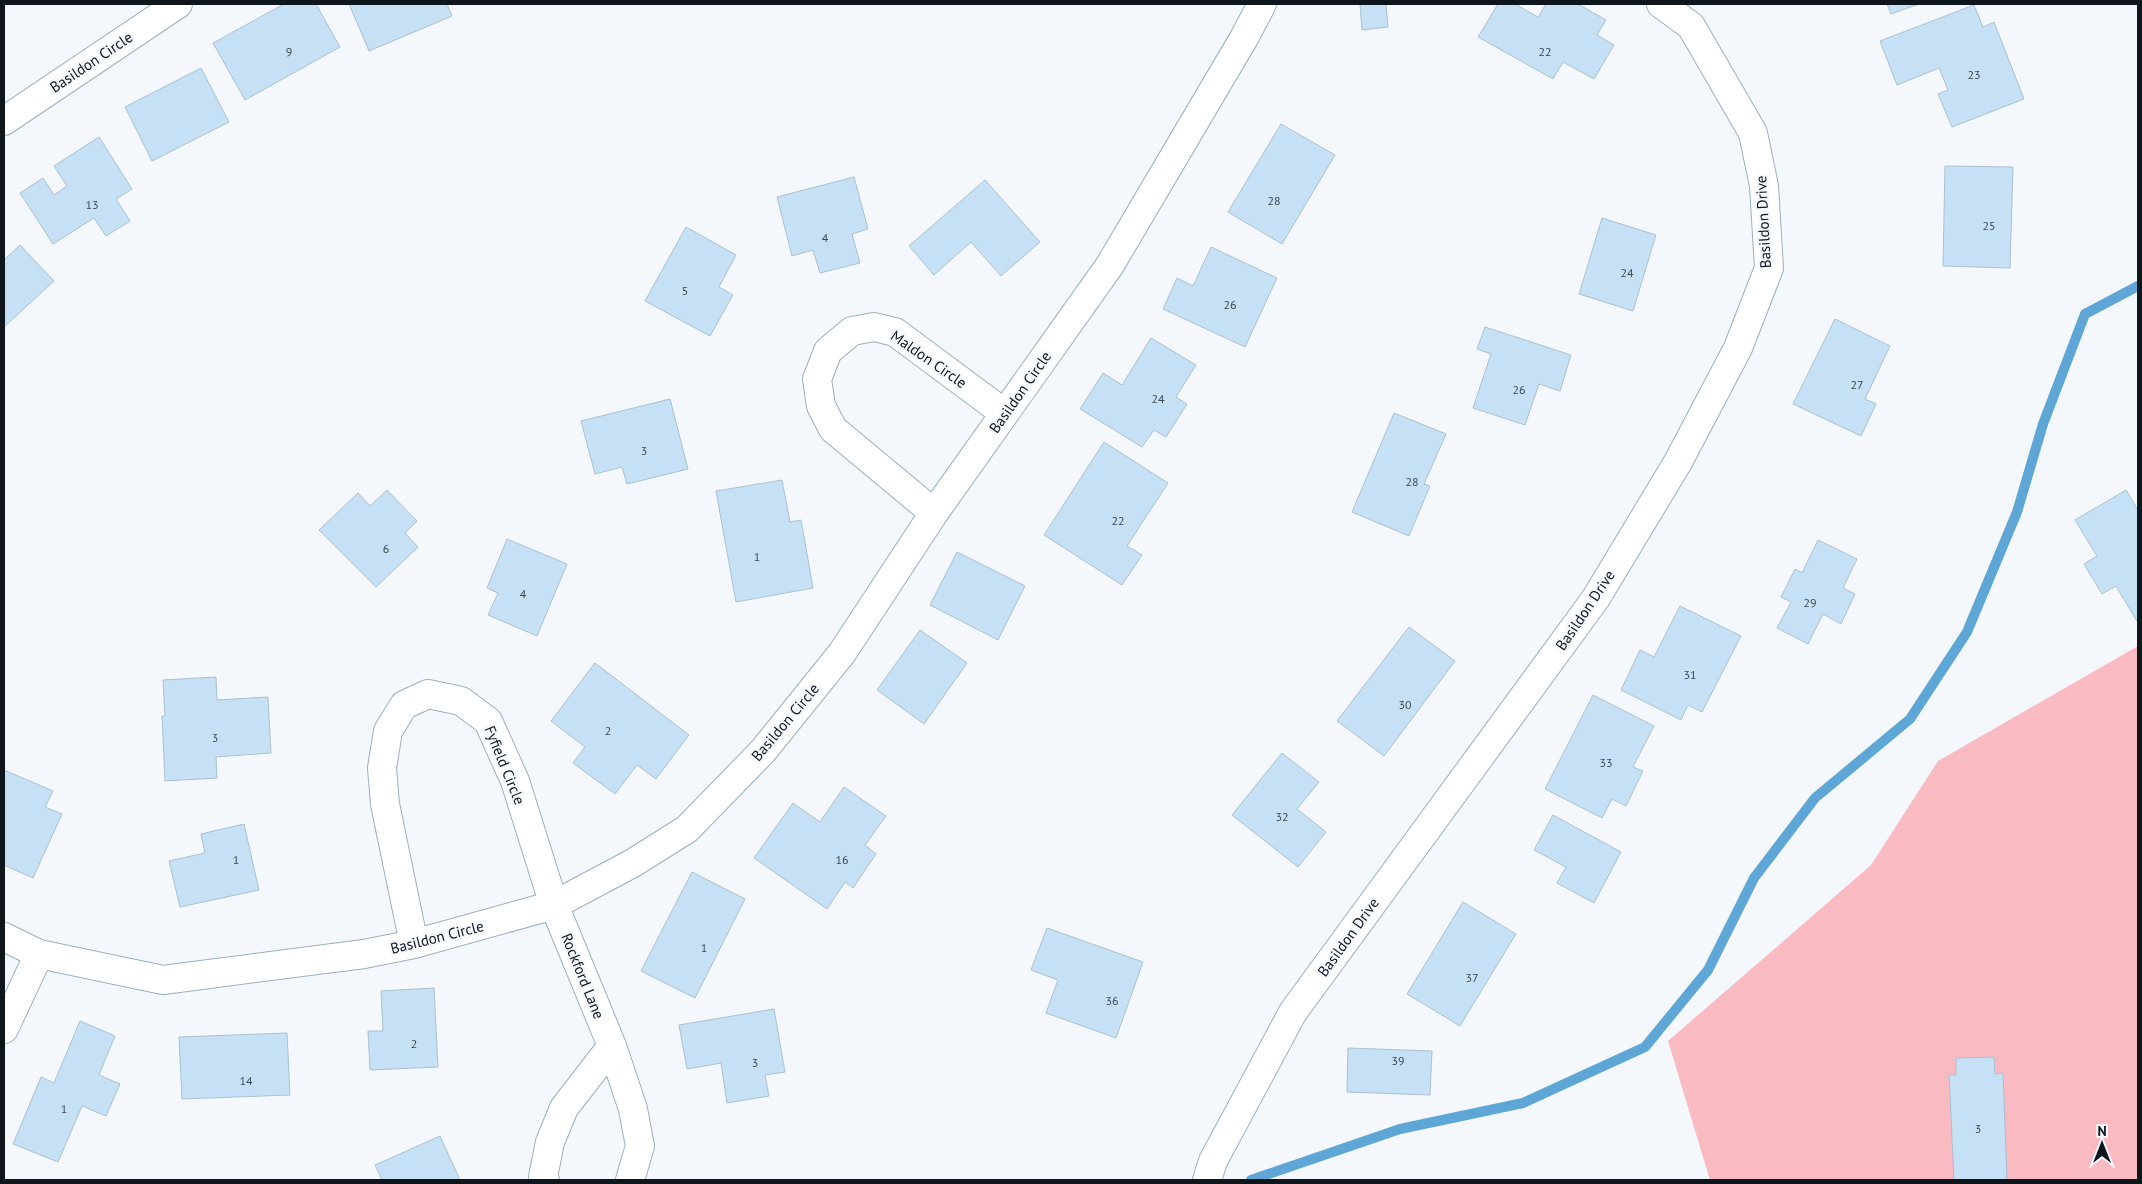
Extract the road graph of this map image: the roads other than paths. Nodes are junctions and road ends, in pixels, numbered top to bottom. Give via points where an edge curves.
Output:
1 (178, 4) edge
2 (1262, 4) edge
3 (1661, 4) edge
4 (4, 121) edge
5 (1004, 413) junction
6 (934, 513) junction
7 (554, 905) junction
8 (4, 937) edge
9 (414, 944) junction
10 (39, 954) junction
11 (4, 1029) edge
12 (612, 1046) junction
13 (545, 1180) edge
14 (630, 1180) edge
15 (1207, 1180) edge

1 - 4 street, Basildon Circle
2 - 5 street, Basildon Circle via 1110,265
3 - 15 street, Basildon Drive via 1691,26 1753,133 1764,186 1769,268 1738,348 1720,383 1678,462 1596,598 1293,1012 1213,1161
5 - 6 street, Basildon Circle
5 - 6 street, Maldon Circle via 895,332 874,327 852,330 828,351 817,379 821,406 832,429
6 - 7 street, Basildon Circle via 842,653 763,751 687,829 633,863
7 - 9 street, Basildon Circle
7 - 9 street, Fyfield Circle via 515,781 488,721 461,701 428,694 404,705 388,731 382,768 385,804
7 - 12 street, Rockford Lane
8 - 10 street, Basildon Circle
9 - 10 street, Basildon Circle via 364,954 163,980
10 - 11 street
12 - 13 street via 564,1108 550,1142
12 - 14 street, Rockford Lane via 633,1109 640,1146

